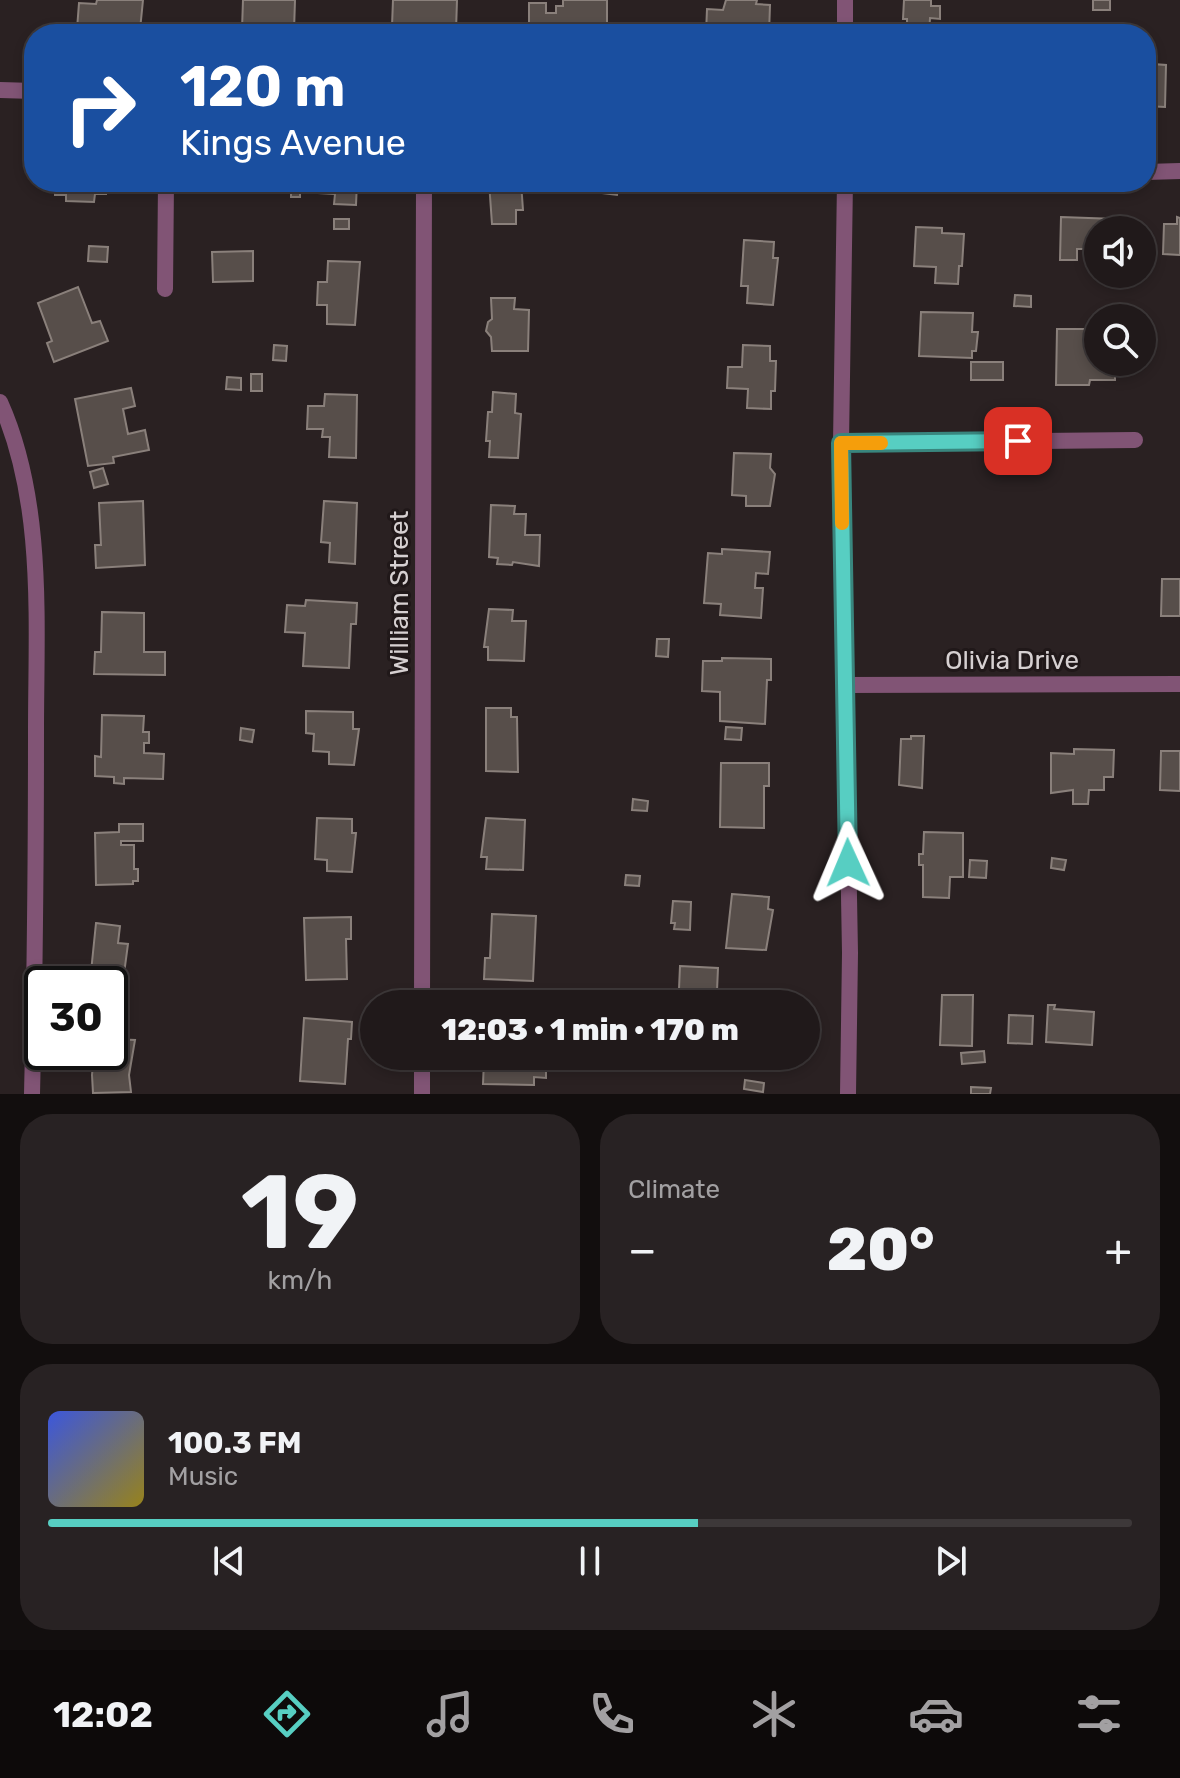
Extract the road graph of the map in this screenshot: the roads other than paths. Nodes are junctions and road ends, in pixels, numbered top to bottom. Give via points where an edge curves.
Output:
1 (845, 0) edge
2 (845, 24) edge
3 (0, 90) edge
4 (24, 91) edge
5 (1180, 171) edge
6 (1156, 172) edge
7 (166, 192) edge
8 (424, 192) edge
9 (845, 192) edge
10 (165, 289) dead end
11 (0, 402) edge
12 (1135, 440) dead end
13 (841, 443) junction
14 (1180, 684) edge
15 (845, 685) junction
16 (422, 990) edge
17 (422, 1070) edge
18 (32, 1094) edge
19 (422, 1094) edge
20 (848, 1094) edge

1 - 2 street
3 - 4 street
5 - 6 street
7 - 10 street
8 - 16 street, William Street
9 - 13 street
11 - 18 street via 13,432 34,541
12 - 13 street
13 - 15 street
14 - 15 street, Olivia Drive
15 - 20 street
17 - 19 street

